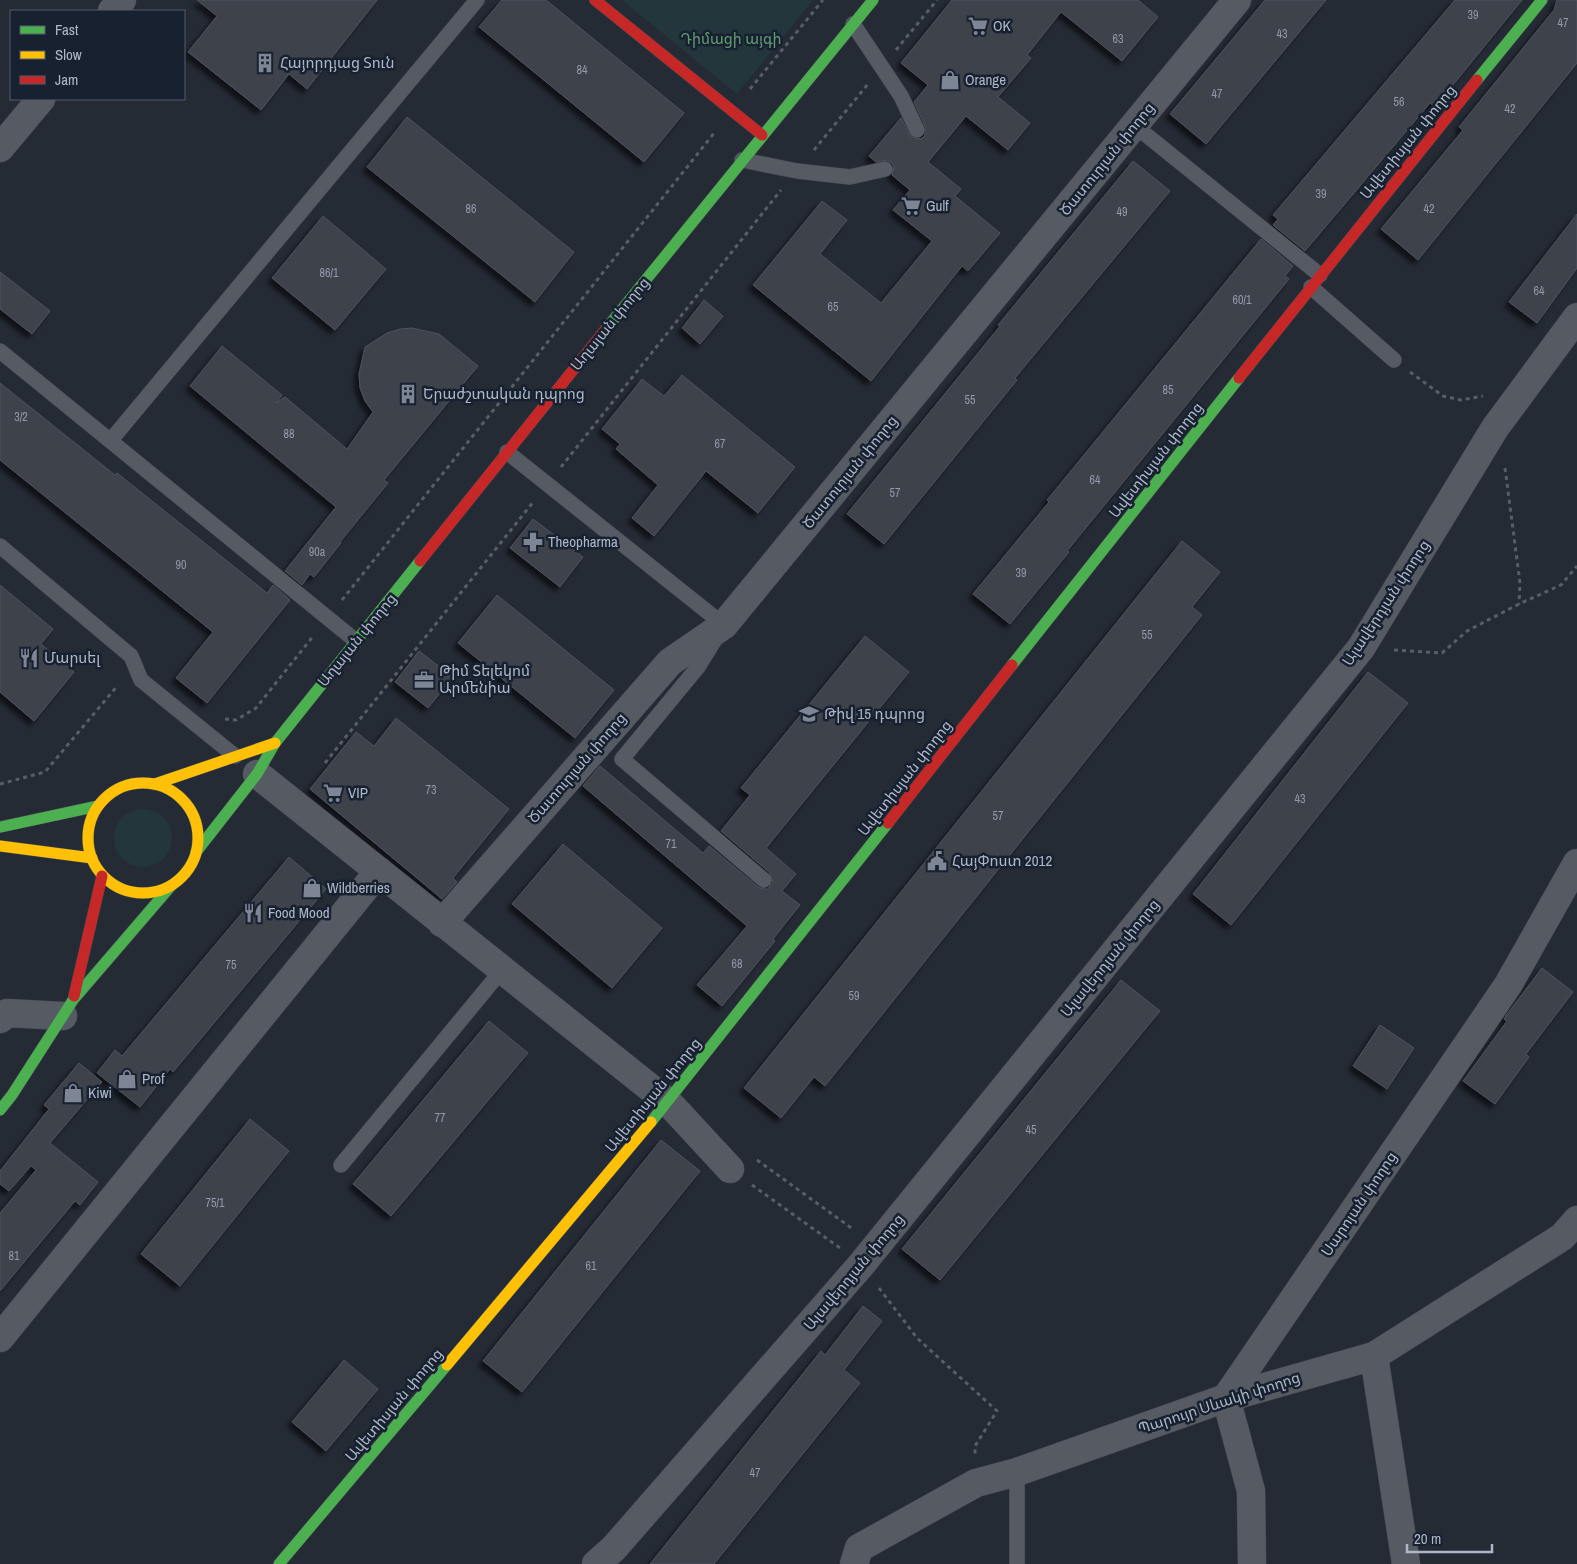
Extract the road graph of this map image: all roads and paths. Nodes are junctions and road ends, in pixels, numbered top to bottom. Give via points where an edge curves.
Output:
1 (122, 0) edge
2 (477, 0) edge
3 (595, 0) edge
4 (823, 0) edge
5 (873, 0) edge
6 (937, 0) edge
7 (1237, 0) edge
8 (1542, 0) edge
9 (113, 10) edge
10 (853, 24) junction
11 (882, 66) junction
12 (40, 100) edge
13 (732, 111) junction
14 (1134, 125) junction
15 (917, 130) dead end
16 (762, 135) junction
17 (0, 148) edge
18 (742, 160) junction
19 (885, 169) dead end
20 (796, 171) junction
21 (1315, 281) junction
22 (1577, 317) edge
23 (0, 351) edge
24 (1399, 364) joint
25 (1486, 396) dead end
26 (111, 440) junction
27 (507, 452) junction
28 (1506, 474) dead end
29 (547, 484) junction
30 (0, 546) edge
31 (1577, 566) edge
32 (1519, 604) junction
33 (328, 618) junction
34 (724, 625) junction
35 (356, 641) junction
36 (1361, 648) junction
37 (135, 665) junction
38 (219, 718) dead end
39 (275, 743) junction
40 (235, 756) junction
41 (326, 763) dead end
42 (257, 774) junction
43 (0, 784) edge
44 (155, 784) junction
45 (98, 806) junction
46 (0, 827) edge
47 (0, 846) edge
48 (196, 852) junction
49 (92, 858) junction
50 (1577, 863) edge
51 (379, 871) junction
52 (102, 876) junction
53 (764, 880) dead end
54 (171, 886) junction
55 (442, 923) junction
56 (502, 970) junction
57 (68, 1008) junction
58 (0, 1019) edge
59 (668, 1102) junction
60 (0, 1110) edge
61 (741, 1163) junction
62 (341, 1165) dead end
63 (1577, 1220) edge
64 (850, 1227) dead end
65 (836, 1245) dead end
66 (862, 1265) junction
67 (0, 1338) edge
68 (1374, 1356) junction
69 (1226, 1398) junction
70 (1017, 1472) junction
71 (976, 1483) junction
72 (852, 1559) edge
73 (279, 1564) edge
74 (596, 1564) edge
75 (1018, 1564) edge
76 (1252, 1564) edge
77 (1406, 1564) edge

1 - 9 street
2 - 26 lane
3 - 13 street
4 - 13 path
5 - 10 street, Աղայան փողոց
6 - 11 path
7 - 14 street, Ծատուրյան փողոց
8 - 21 street, Ավետիսյան փողոց
10 - 11 lane
10 - 16 street, Աղայան փողոց
11 - 15 lane
11 - 20 path
12 - 17 street
13 - 16 street
13 - 33 path
14 - 21 lane
14 - 34 street, Ծատուրյան փողոց
16 - 18 street, Աղայան փողոց
18 - 20 lane
18 - 27 street, Աղայան փողոց
19 - 20 lane via 850,177
20 - 29 path
21 - 24 lane
21 - 59 street, Ավետիսյան փողոց
22 - 36 street, Ալավերդյան փողոց via 1495,428
23 - 26 lane
24 - 25 path via 1443,396 1461,400
26 - 33 lane
27 - 29 lane
27 - 35 street, Աղայան փողոց
28 - 32 path via 1520,583
29 - 34 lane
29 - 41 path
30 - 37 lane via 131,656
31 - 32 path via 1561,585
32 - 36 path via 1467,631 1442,653
33 - 35 lane
33 - 38 path via 256,708 236,720
34 - 53 lane via 698,667 622,759
34 - 55 street, Ծատուրյան փողոց via 670,662
35 - 39 street, Աղայան փողոց
36 - 66 street, Ալավերդյան փողոց
37 - 40 lane via 141,680
37 - 43 path via 45,772
39 - 40 street
39 - 42 street, Աղայան փողոց
40 - 44 street
42 - 48 street, Աղայան փողոց
42 - 51 street
44 - 45 street via 134,784 114,791
44 - 48 street via 175,793 190,810 197,830
45 - 46 street
45 - 49 street via 90,822 88,841
47 - 49 street
48 - 54 street via 187,871
49 - 52 street
50 - 69 street, Սարոյան փողոց via 1508,985
51 - 55 street
51 - 67 street
52 - 54 street via 117,887 135,893 154,892
52 - 57 street
54 - 57 street
55 - 56 street
56 - 59 street
56 - 62 lane
57 - 58 street via 6,1013
57 - 60 street
59 - 61 street
59 - 73 street, Ավետիսյան փողոց
61 - 64 path
61 - 65 path
63 - 68 street, Պարույր Սևակի փողոց via 1562,1237
66 - 71 path via 917,1338 996,1411 975,1446
66 - 74 street, Ալավերդյան փողոց via 614,1548
68 - 69 street, Պարույր Սևակի փողոց
68 - 77 street
69 - 70 street, Պարույր Սևակի փողոց
69 - 76 street via 1252,1491
70 - 71 street, Պարույր Սևակի փողոց
70 - 75 lane
71 - 72 street, Պարույր Սևակի փողոց

